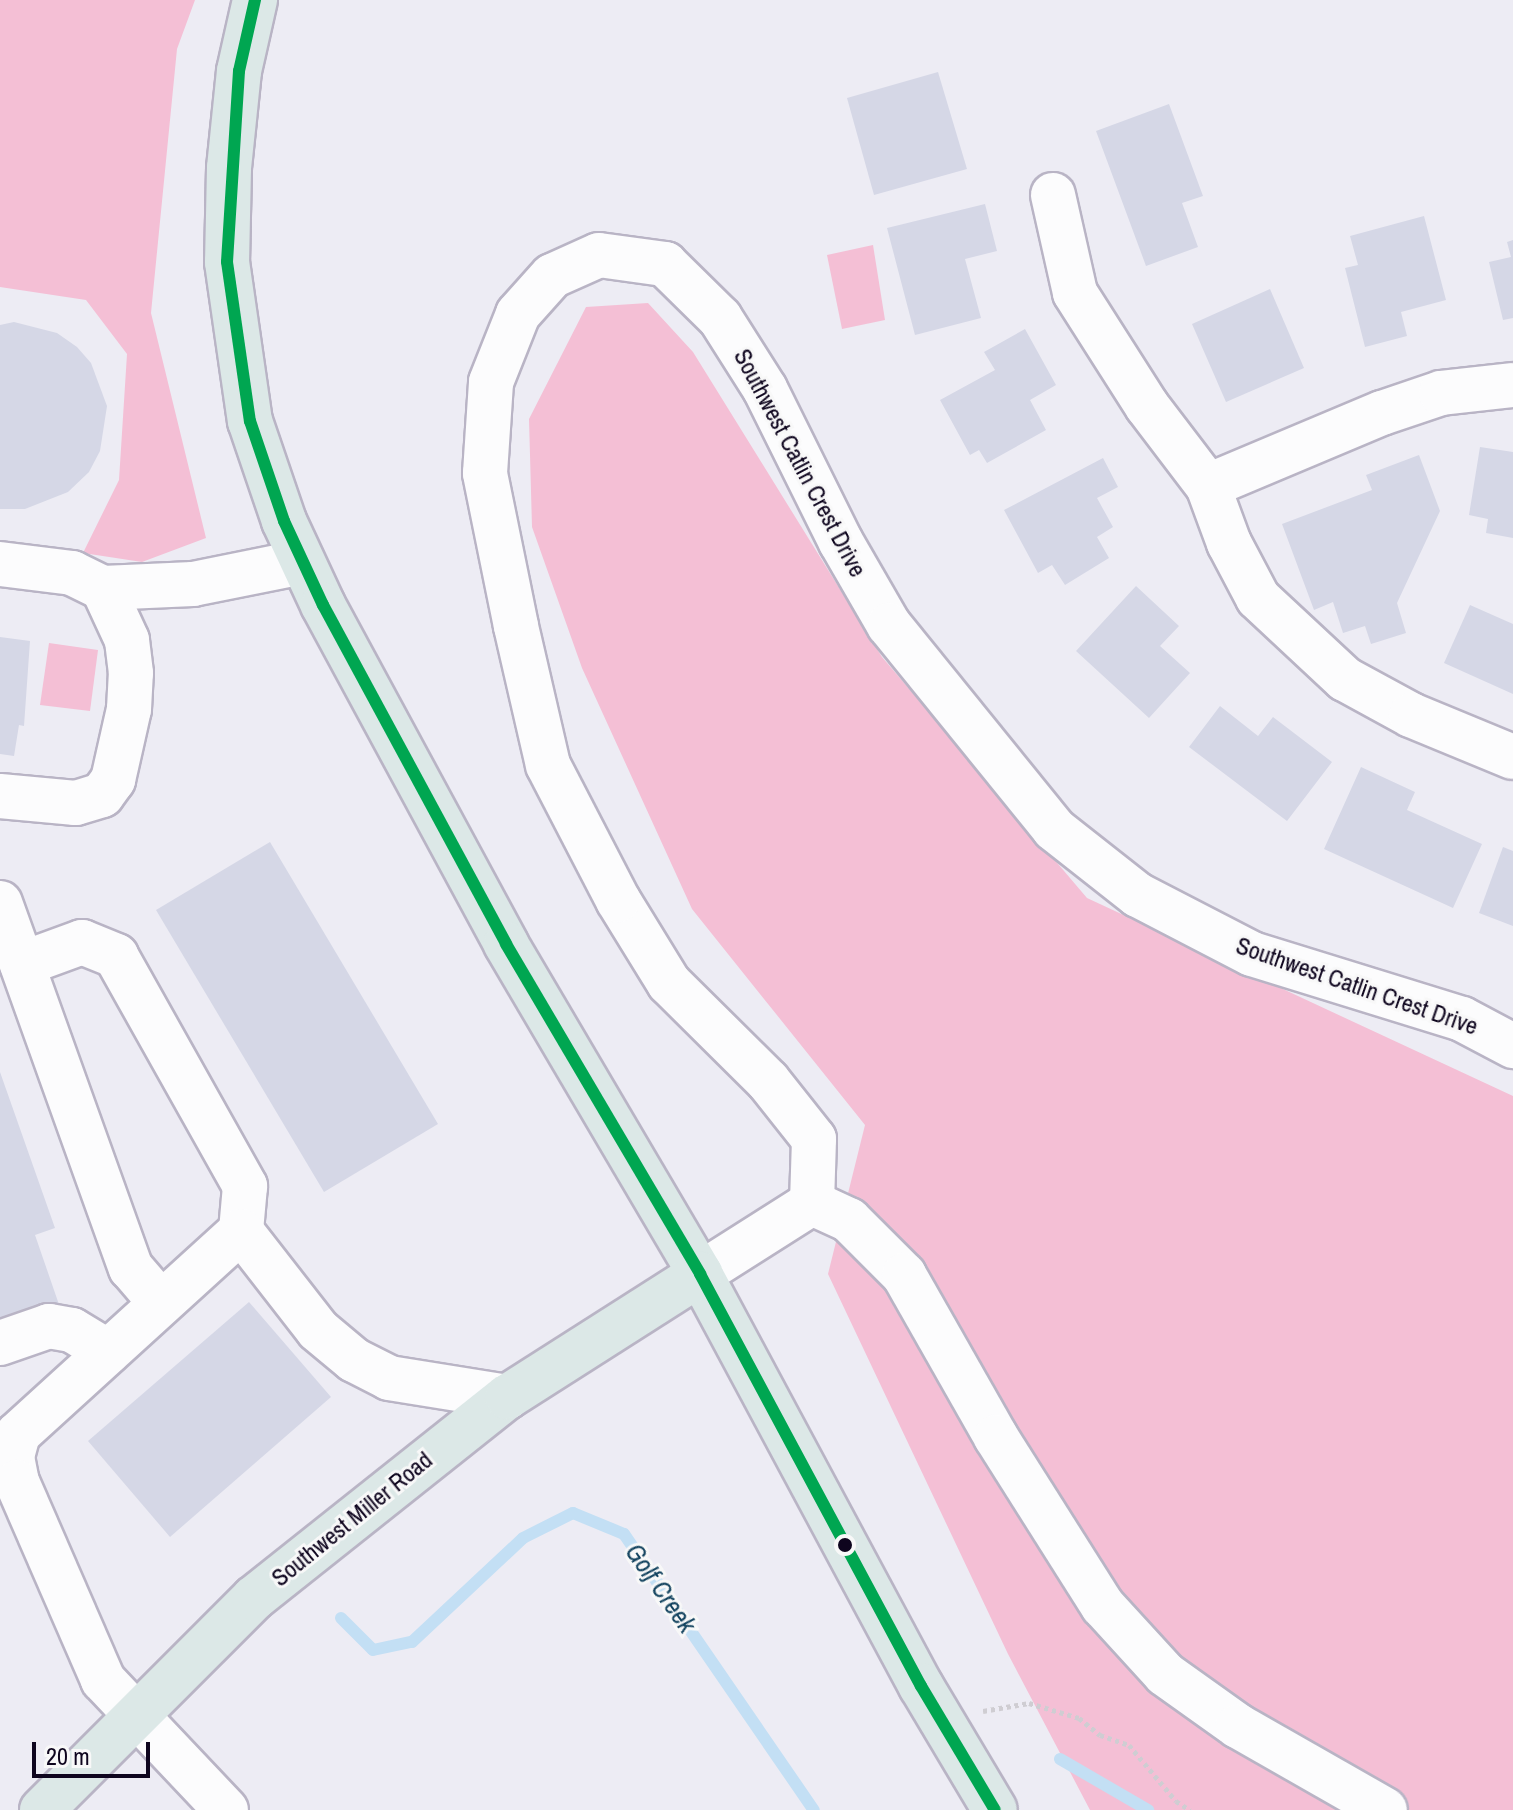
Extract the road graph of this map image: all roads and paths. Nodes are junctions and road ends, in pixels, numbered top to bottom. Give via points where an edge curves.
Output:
1 (255, 0) edge
2 (1053, 195) dead end
3 (1513, 385) edge
4 (1208, 486) junction
5 (302, 562) junction
6 (0, 564) edge
7 (103, 588) junction
8 (1513, 757) edge
9 (0, 796) edge
10 (0, 903) edge
11 (22, 964) junction
12 (1513, 1046) edge
13 (812, 1203) junction
14 (254, 1246) junction
15 (700, 1274) junction
16 (161, 1303) junction
17 (0, 1343) edge
18 (108, 1352) junction
19 (507, 1397) junction
20 (6, 1453) edge
21 (133, 1718) junction
22 (941, 1718) junction
23 (42, 1810) edge
24 (226, 1810) edge
25 (995, 1810) edge
26 (1190, 1810) edge
27 (1385, 1810) edge

1 - 5 main road via 232,140 227,262 250,421
2 - 4 street via 1075,293 1147,406
3 - 4 street via 1441,393
4 - 8 street via 1229,543 1258,598 1333,668 1411,715
5 - 7 street via 193,584
5 - 15 main road via 506,944
6 - 7 street via 72,573
7 - 9 street via 127,640 131,673 113,780 102,795 76,803
10 - 11 street
11 - 14 street via 82,942 116,956 245,1186
11 - 16 street via 131,1268
12 - 13 street, Southwest Catlin Crest Drive via 1462,1019 1252,954 1138,895 1054,829 889,625 765,389 720,318 665,264 599,255 552,276 518,314 491,382 485,473 516,626 548,765 618,900 669,983 768,1081 814,1139
13 - 15 street
13 - 27 street via 849,1220 904,1275 996,1437 1103,1606 1165,1674 1238,1726
14 - 16 street
14 - 19 street via 318,1330 354,1360 389,1378
15 - 19 main road, Southwest Miller Road
15 - 22 main road
16 - 18 street
17 - 18 street via 49,1326 72,1330
18 - 20 street via 18,1434
19 - 21 main road, Southwest Miller Road via 254,1598
20 - 21 street via 103,1680
21 - 23 main road, Southwest Miller Road
21 - 24 street
22 - 25 main road
22 - 26 path via 1029,1703 1073,1716 1100,1735 1129,1745 1161,1785

